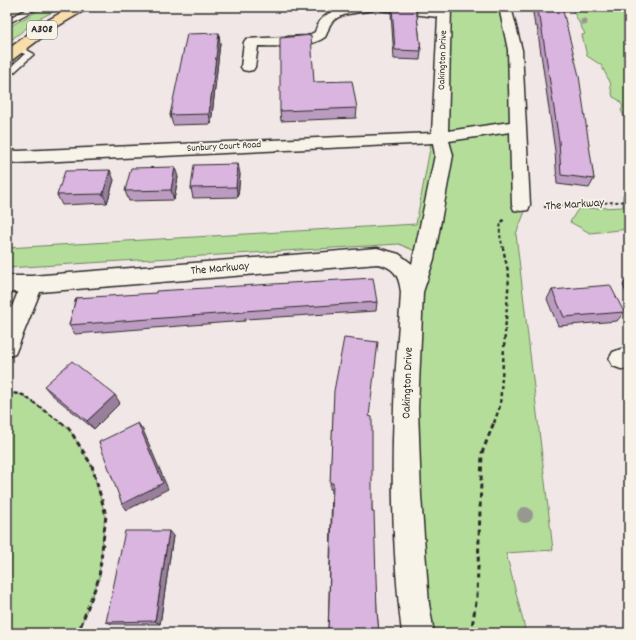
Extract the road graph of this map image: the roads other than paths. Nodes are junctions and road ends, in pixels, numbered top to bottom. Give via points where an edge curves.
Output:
1 (36, 7) edge
2 (80, 7) edge
3 (368, 7) edge
4 (386, 7) edge
5 (505, 7) edge
6 (445, 10) edge
7 (7, 22) edge
8 (12, 53) edge
9 (248, 67) dead end
10 (7, 74) edge
11 (518, 126) junction
12 (440, 137) junction
13 (7, 156) edge
14 (521, 206) road end
15 (7, 284) edge
16 (32, 284) junction
17 (412, 292) junction
18 (7, 347) edge
19 (418, 633) edge

1 - 7 lane
2 - 8 highway, A308 via 48,26
3 - 9 street via 334,15 325,21 321,34 316,38 251,42
4 - 6 street
5 - 11 street via 515,50
6 - 12 street, Oakington Drive
8 - 10 lane via 30,54
11 - 12 street
11 - 14 street
12 - 13 street, Sunbury Court Road
12 - 17 street, Oakington Drive via 444,155 424,259
15 - 16 street, The Markway
16 - 17 street, The Markway via 378,256 391,259 403,267 410,278
16 - 18 street
17 - 19 street, Oakington Drive via 406,408 407,496

